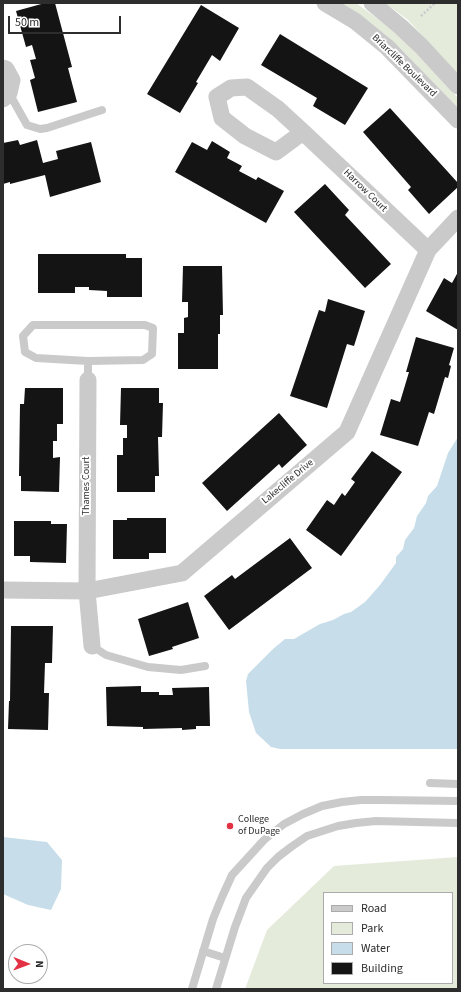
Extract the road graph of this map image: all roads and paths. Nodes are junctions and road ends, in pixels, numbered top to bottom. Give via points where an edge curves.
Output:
1 (325, 3) edge
2 (372, 3) edge
3 (436, 3) edge
4 (421, 16) dead end
5 (3, 68) edge
6 (458, 86) edge
7 (6, 96) edge
8 (102, 110) dead end
9 (458, 120) edge
10 (303, 132) junction
11 (458, 218) edge
12 (428, 250) junction
13 (88, 361) junction
14 (88, 380) joint
15 (3, 590) edge
16 (87, 591) junction
17 (92, 646) joint
18 (205, 666) dead end
19 (430, 783) dead end
20 (458, 784) edge
21 (458, 800) edge
22 (458, 823) edge
23 (203, 951) junction
24 (226, 958) junction
25 (192, 989) edge
26 (216, 989) edge

1 - 9 street, Briarcliffe Boulevard via 355,21 387,47
2 - 6 street via 421,46
3 - 4 path
5 - 7 street via 12,80
7 - 8 lane via 27,125 40,129
10 - 10 street, Harrow Court via 276,152 245,136 222,118 217,97 231,88 247,87 278,109
10 - 12 street, Harrow Court
11 - 12 street, Lakecliffe Drive
12 - 16 street, Lakecliffe Drive via 347,432 182,573
13 - 13 lane via 36,358 25,352 23,336 33,326 145,325 153,328 152,354 143,360
13 - 14 lane
14 - 16 street, Thames Court
15 - 16 street, Lakecliffe Drive
16 - 17 street, Thames Court
17 - 18 lane via 106,655 148,667 181,670
19 - 20 lane
21 - 23 lane via 342,802 322,806 284,824 264,840 232,875
22 - 24 lane via 376,821 338,826 307,836 278,857 255,884 240,912
23 - 24 lane
23 - 25 lane
24 - 26 lane

